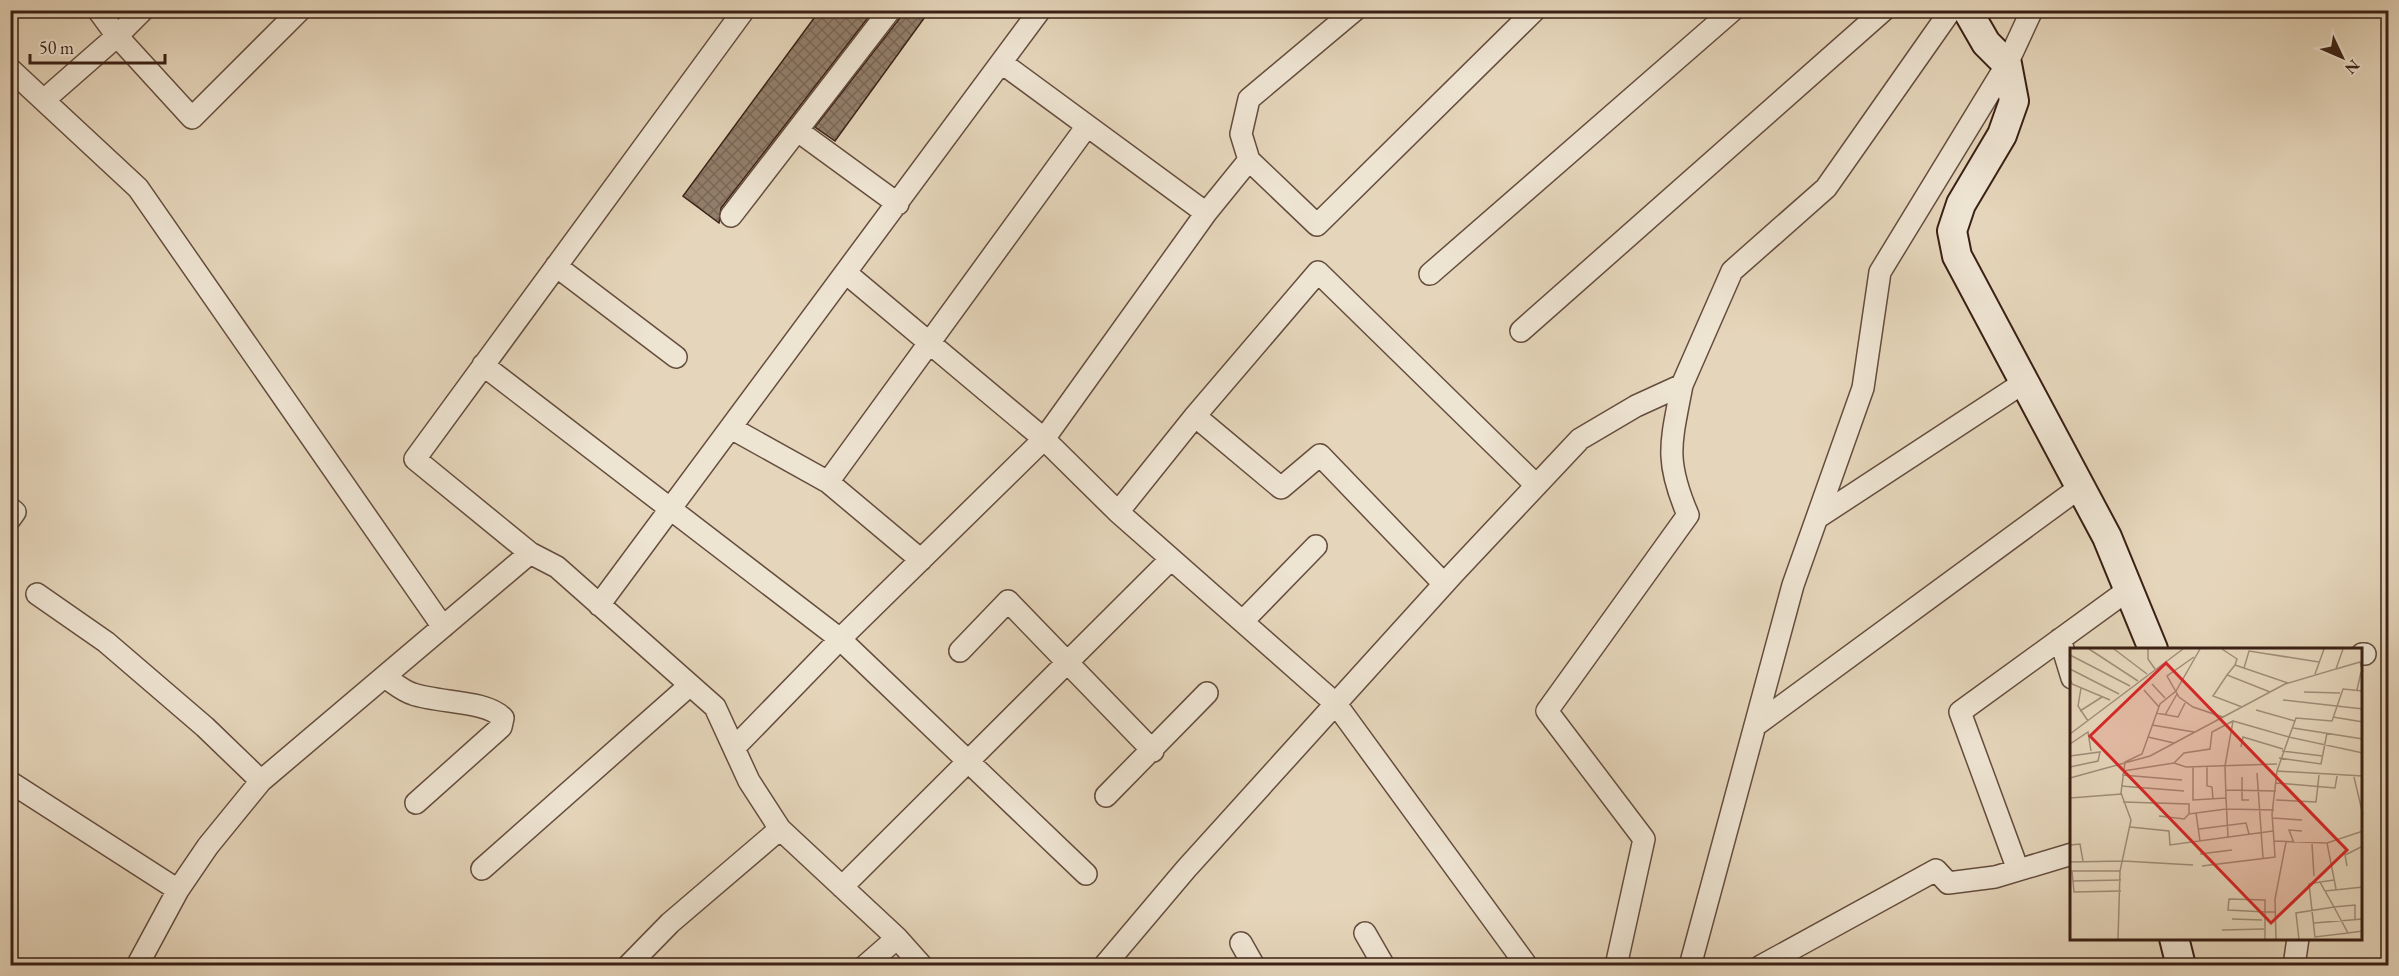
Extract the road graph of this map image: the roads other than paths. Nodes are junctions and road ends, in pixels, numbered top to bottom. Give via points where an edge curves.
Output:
1 (98, 10) edge
2 (143, 10) edge
3 (300, 10) edge
4 (744, 10) edge
5 (890, 10) edge
6 (1040, 10) edge
7 (1355, 10) edge
8 (1535, 10) edge
9 (1733, 10) edge
10 (1884, 10) edge
11 (1951, 10) edge
12 (1967, 10) edge
13 (2032, 10) edge
14 (117, 36) junction
15 (1002, 63) junction
16 (2007, 64) junction
17 (10, 69) edge
18 (44, 100) junction
19 (1088, 126) junction
20 (798, 131) junction
21 (1249, 160) junction
22 (898, 204) junction
23 (1206, 213) junction
24 (731, 216) dead end
25 (556, 266) junction
26 (846, 273) junction
27 (1430, 274) dead end
28 (1521, 331) dead end
29 (931, 344) junction
30 (676, 357) dead end
31 (483, 365) junction
32 (2023, 383) junction
33 (1682, 385) junction
34 (1195, 416) junction
35 (731, 428) junction
36 (1044, 439) junction
37 (828, 482) junction
38 (1536, 485) junction
39 (2079, 488) junction
40 (10, 508) edge
41 (670, 510) junction
42 (1118, 512) junction
43 (1816, 518) junction
44 (10, 519) edge
45 (1316, 546) dead end
46 (530, 553) junction
47 (1172, 559) junction
48 (921, 560) junction
49 (1444, 584) junction
50 (2128, 590) junction
51 (37, 594) dead end
52 (599, 605) junction
53 (1243, 621) junction
54 (443, 627) junction
55 (840, 639) junction
56 (2060, 639) junction
57 (2153, 648) edge
58 (960, 651) dead end
59 (1068, 663) junction
60 (2070, 672) edge
61 (385, 677) junction
62 (690, 685) junction
63 (1207, 693) dead end
64 (1336, 704) junction
65 (1756, 725) junction
66 (734, 748) junction
67 (1154, 751) junction
68 (967, 763) junction
69 (261, 781) junction
70 (10, 782) edge
71 (1107, 796) dead end
72 (416, 803) dead end
73 (780, 829) junction
74 (2070, 855) edge
75 (482, 869) dead end
76 (2018, 870) junction
77 (1086, 874) dead end
78 (842, 887) junction
79 (178, 890) junction
80 (1365, 933) dead end
81 (897, 938) junction
82 (2174, 940) edge
83 (2298, 940) edge
84 (1241, 943) dead end
85 (137, 966) edge
86 (628, 966) edge
87 (865, 966) edge
88 (922, 966) edge
89 (1104, 966) edge
90 (1254, 966) edge
91 (1384, 966) edge
92 (1527, 966) edge
93 (1616, 966) edge
94 (1690, 966) edge
95 (1761, 966) edge
96 (2181, 966) edge
97 (2294, 966) edge

1 - 14 street
2 - 14 street
3 - 14 street via 192,118
4 - 25 street
5 - 20 street
6 - 15 street
7 - 21 street via 1249,99 1241,134
8 - 21 street via 1317,225
9 - 27 street
10 - 28 street
11 - 33 street via 1826,188 1732,271
12 - 16 street via 1986,43
13 - 16 street
14 - 18 street
15 - 19 street
15 - 22 street
16 - 32 street via 2014,101 2002,135 1961,204 1952,231 1958,256
16 - 43 street via 1880,272 1863,388
17 - 18 street
18 - 54 street via 138,188
19 - 23 street
19 - 29 street
20 - 22 street
20 - 24 street
21 - 23 street
22 - 26 street
23 - 36 street
25 - 30 street
25 - 31 street
26 - 29 street
26 - 35 street
29 - 36 street
29 - 37 street
31 - 41 street
31 - 46 street via 415,459
32 - 39 street
32 - 43 street
33 - 38 street via 1580,439
33 - 93 street via 1670,448 1674,483 1688,515 1547,711 1644,839
34 - 38 street via 1318,272
34 - 42 street
34 - 49 street via 1281,488 1320,455
35 - 37 street
35 - 41 street
36 - 42 street
36 - 48 street
37 - 48 street
38 - 49 street
39 - 50 street via 2106,537
39 - 65 street
40 - 44 street via 15,512
41 - 52 street
41 - 55 street
42 - 47 street
43 - 65 street via 1793,585
45 - 53 street
46 - 52 street via 556,567
46 - 54 street
47 - 53 street
47 - 59 street
48 - 55 street
49 - 64 street
50 - 56 street
50 - 57 street
51 - 69 street via 106,642 205,726
52 - 62 street
53 - 64 street
54 - 61 street
55 - 66 street
55 - 68 street
56 - 60 street
56 - 76 street via 1960,712
58 - 59 street via 1008,601
59 - 67 street
59 - 68 street
61 - 69 street
61 - 72 street via 411,694 484,707 503,718 501,728
62 - 66 street via 715,707
62 - 75 street
63 - 67 street
64 - 89 street
64 - 92 street
65 - 94 street
66 - 73 street via 749,782
67 - 71 street
68 - 77 street
68 - 78 street
69 - 79 street
70 - 79 street
73 - 78 street
73 - 86 street via 670,923
74 - 76 street
76 - 95 street via 1948,883 1936,870
78 - 81 street
79 - 85 street
80 - 91 street
81 - 87 street
81 - 88 street
82 - 96 street
83 - 97 street
84 - 90 street

